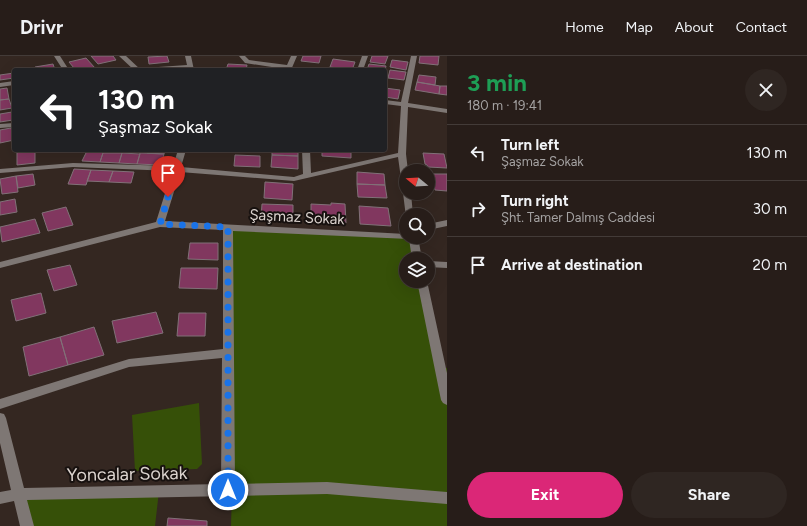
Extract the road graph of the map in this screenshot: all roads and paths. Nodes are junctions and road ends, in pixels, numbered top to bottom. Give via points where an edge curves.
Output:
1 (57, 56) edge
2 (122, 56) edge
3 (188, 56) edge
4 (242, 56) edge
5 (294, 56) edge
6 (365, 56) edge
7 (414, 56) edge
8 (65, 68) edge
9 (136, 68) edge
10 (190, 68) edge
11 (282, 68) edge
12 (288, 68) edge
13 (361, 68) edge
14 (12, 83) edge
15 (0, 85) edge
16 (387, 102) edge
17 (405, 105) junction
18 (447, 111) edge
19 (12, 125) edge
20 (0, 126) edge
21 (182, 152) edge
22 (306, 152) edge
23 (402, 154) junction
24 (403, 164) edge
25 (177, 170) junction
26 (0, 171) edge
27 (307, 177) junction
28 (447, 223) edge
29 (160, 224) junction
30 (435, 226) edge
31 (228, 227) junction
32 (399, 237) edge
33 (435, 264) edge
34 (0, 265) edge
35 (447, 265) edge
36 (423, 288) edge
37 (228, 353) junction
38 (447, 400) edge
39 (0, 404) edge
40 (0, 418) edge
41 (3, 437) edge
42 (228, 490) junction
43 (19, 494) junction
44 (0, 498) edge
45 (447, 498) edge
46 (27, 526) edge

1 - 8 street
2 - 9 street
3 - 10 street
4 - 11 street via 247,62
5 - 12 street
6 - 13 street
7 - 17 street
14 - 15 street
16 - 17 street
17 - 18 street
17 - 23 street
19 - 20 street
21 - 25 street
22 - 27 street
23 - 24 street
23 - 27 street
25 - 26 street via 74,165
25 - 27 street via 294,179
25 - 29 street
28 - 30 street
29 - 31 street, Şaşmaz Sokak
29 - 34 street, Şaşmaz Sokak
31 - 32 street, Şaşmaz Sokak
31 - 37 street
33 - 35 street
36 - 38 street
37 - 39 street via 129,363
37 - 42 street
40 - 41 street
41 - 43 street
42 - 43 street, Yoncalar Sokak
42 - 45 street, Yoncalar Sokak via 327,488
43 - 44 street, Yoncalar Sokak
43 - 46 street

